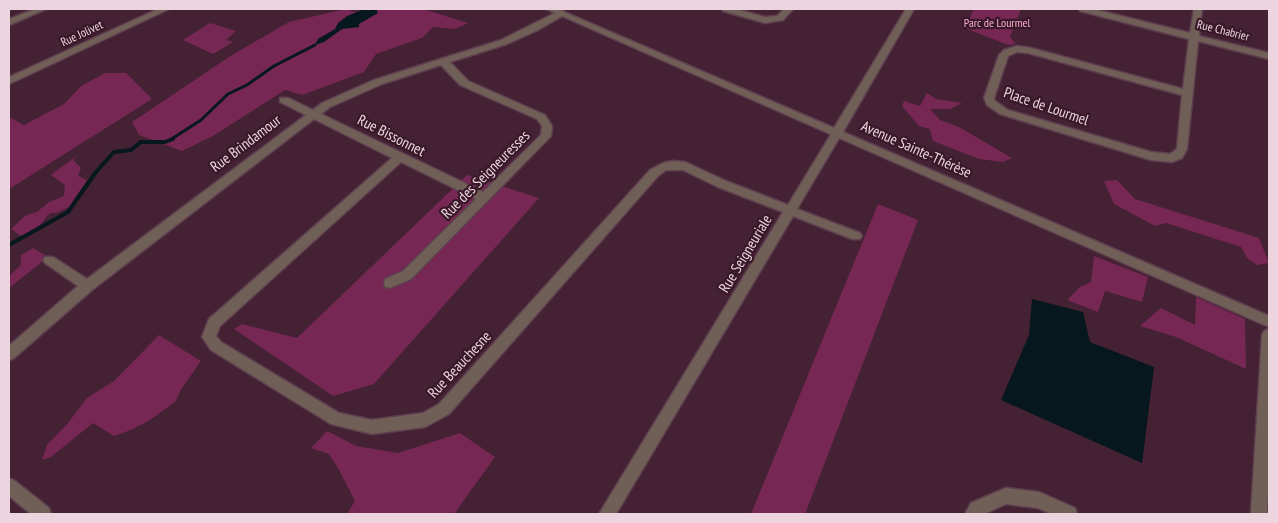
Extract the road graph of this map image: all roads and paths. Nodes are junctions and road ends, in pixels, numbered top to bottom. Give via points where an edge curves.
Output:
1 (42, 9) edge
2 (164, 9) edge
3 (726, 9) edge
4 (789, 9) edge
5 (910, 9) edge
6 (1083, 9) edge
7 (1198, 9) edge
8 (555, 11) edge
9 (9, 22) edge
10 (1195, 37) junction
11 (1269, 56) edge
12 (443, 61) junction
13 (9, 81) edge
14 (1186, 94) junction
15 (284, 100) dead end
16 (313, 114) junction
17 (837, 133) junction
18 (400, 158) junction
19 (484, 198) junction
20 (791, 210) junction
21 (856, 236) dead end
22 (50, 260) dead end
23 (390, 283) dead end
24 (87, 286) junction
25 (1269, 322) edge
26 (1269, 335) edge
27 (9, 354) edge
28 (9, 486) edge
29 (43, 514) edge
30 (607, 514) edge
31 (974, 514) edge
32 (1069, 514) edge
33 (1259, 514) edge

1 - 9 street
2 - 13 street, Rue Jolivet
3 - 4 street via 765,20 780,18
5 - 17 street, Rue Seigneuriale
6 - 10 street, Rue Chabrier
7 - 10 street, Place de Lourmel
8 - 12 street, Rue Brindamour via 522,35
8 - 17 street, Avenue Sainte-Thérèse
10 - 11 street, Rue Chabrier
10 - 14 street, Place de Lourmel
12 - 16 street, Rue Brindamour via 357,90
12 - 19 street, Rue des Seigneuresses via 464,83 541,117 547,126 546,136
14 - 14 street, Place de Lourmel via 1182,149 1178,155 1162,158 1004,112 989,98 1004,55 1017,49
15 - 16 street, Rue Bissonnet
16 - 18 street, Rue Bissonnet
16 - 24 street, Rue Brindamour
17 - 20 street, Rue Seigneuriale
17 - 25 street, Avenue Sainte-Thérèse
18 - 19 street, Rue Bissonnet
18 - 20 street, Rue Beauchesne via 214,322 209,337 216,346 336,419 372,427 425,420 444,409 654,173 663,167 685,166
19 - 23 street, Rue des Seigneuresses via 407,275
20 - 21 street
20 - 30 street, Rue Seigneuriale
22 - 24 street
24 - 27 street, Rue Brindamour
26 - 33 street
28 - 29 street
31 - 32 street via 977,509 1006,496 1039,500

